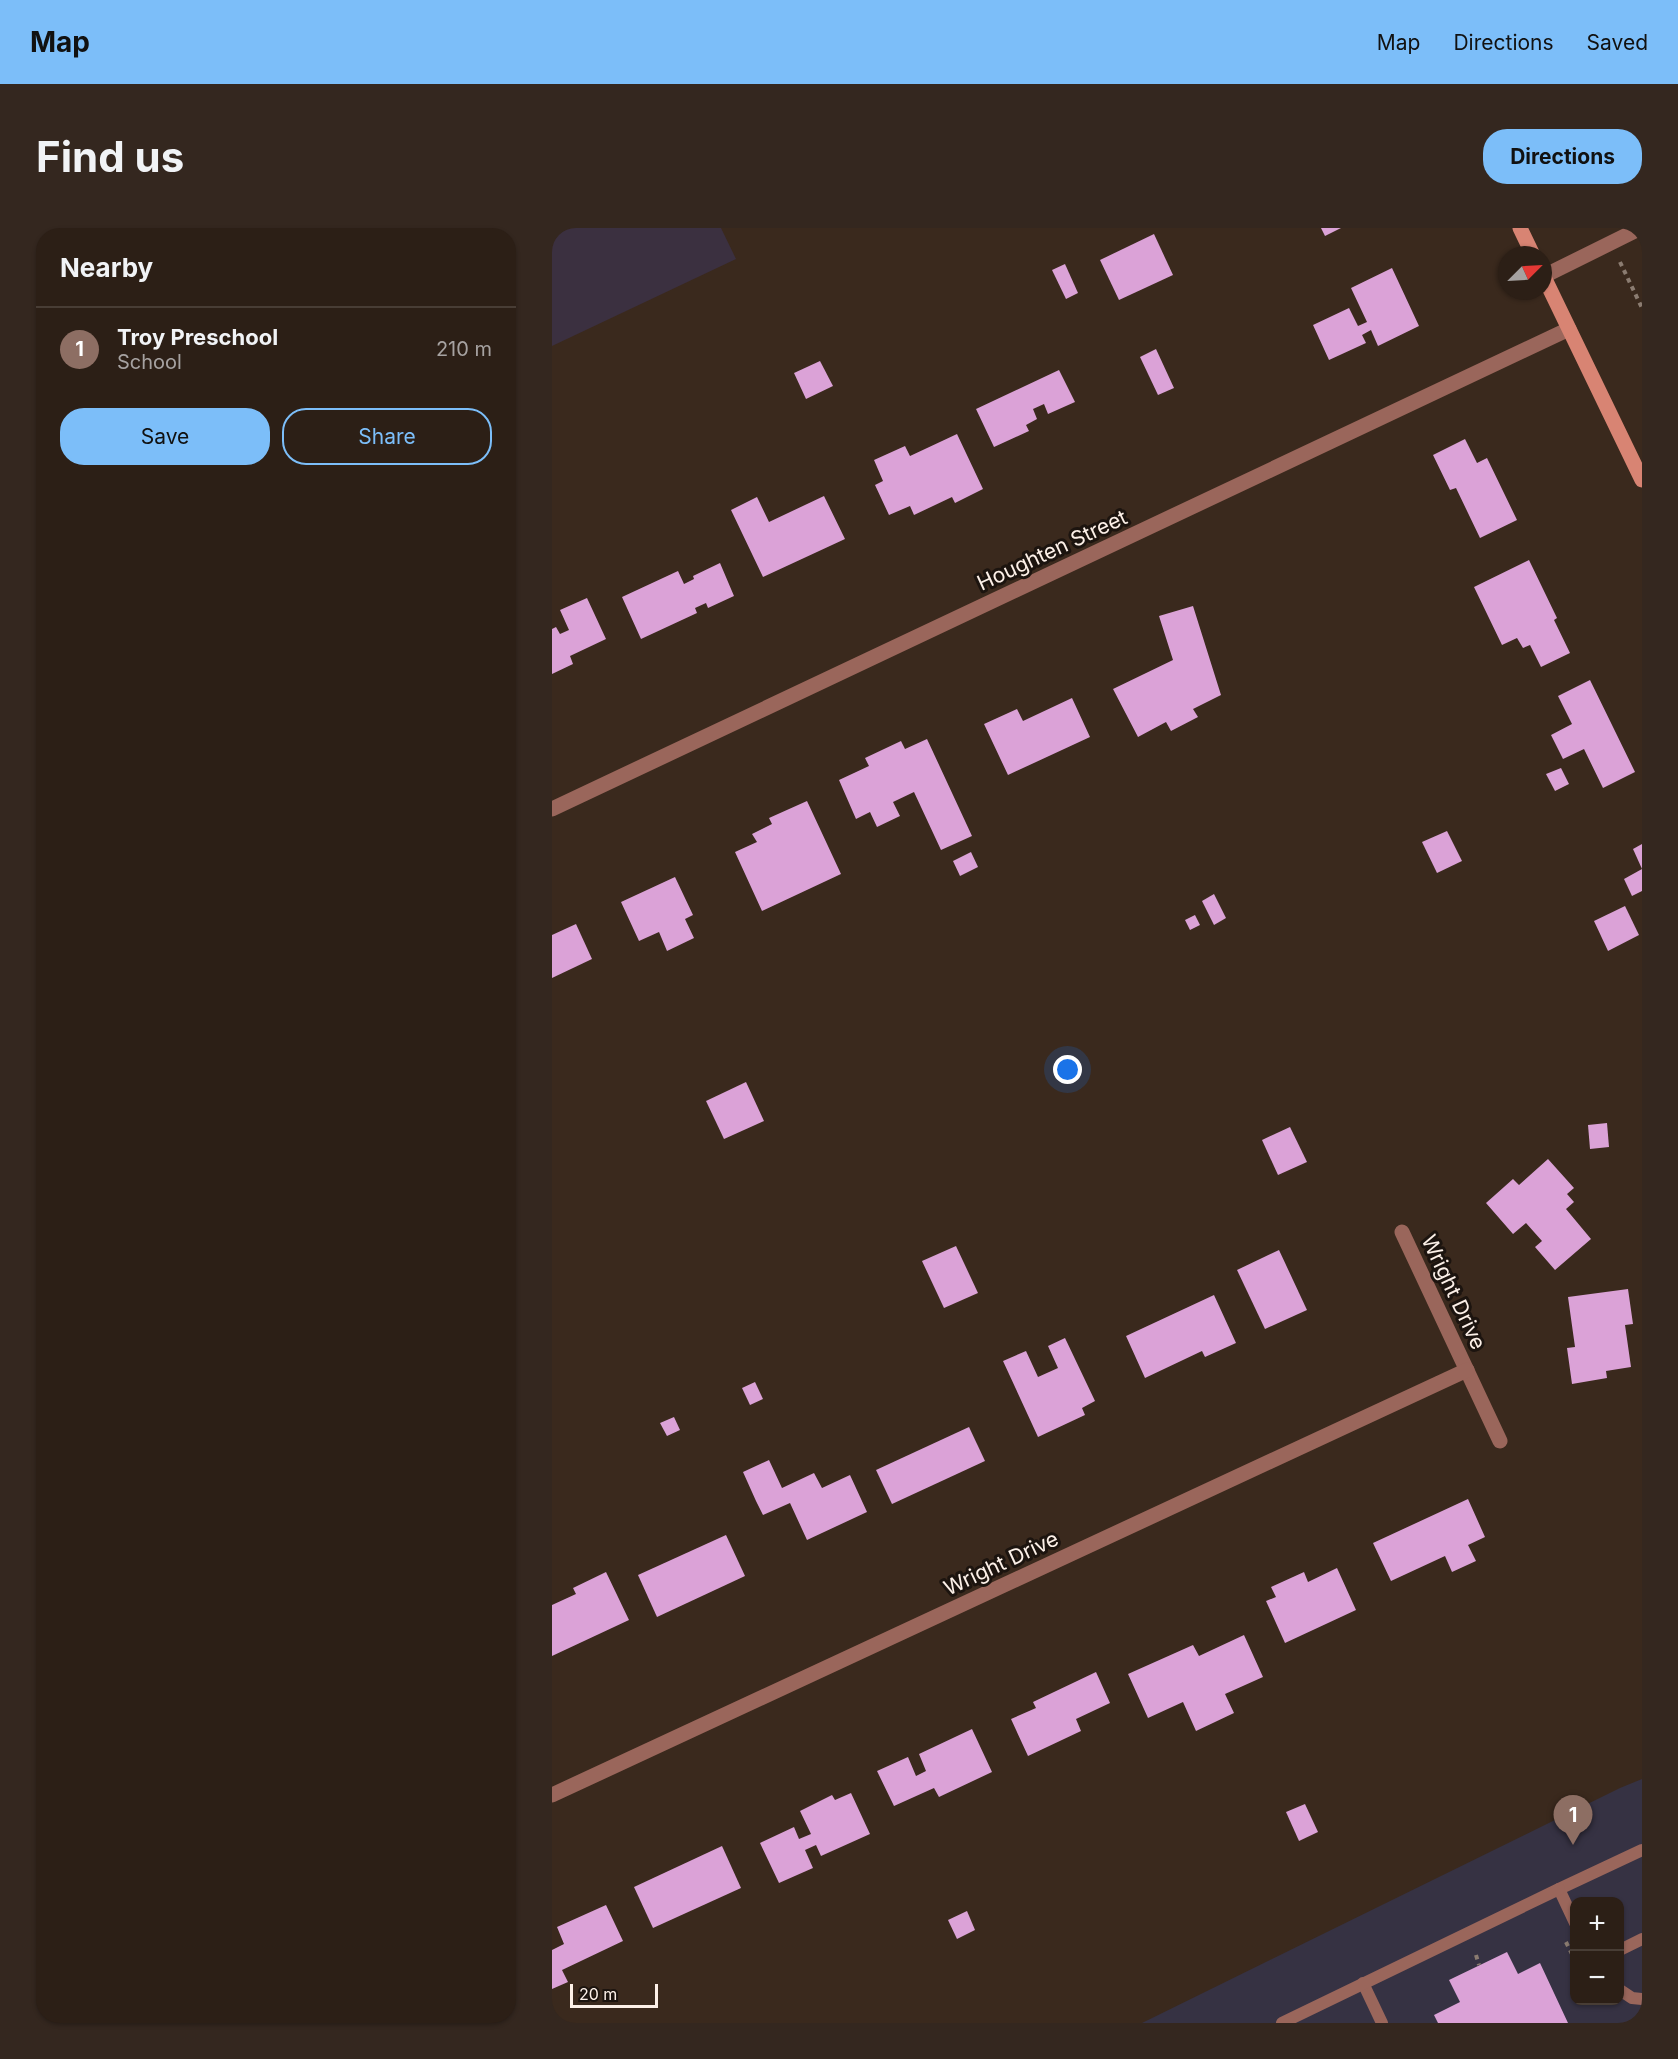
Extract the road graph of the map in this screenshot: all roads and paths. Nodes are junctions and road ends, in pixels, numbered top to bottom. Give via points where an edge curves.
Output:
1 (1520, 228) edge
2 (1641, 228) edge
3 (1529, 246) edge
4 (1617, 257) dead end
5 (1552, 272) edge
6 (1552, 294) edge
7 (1642, 308) edge
8 (1569, 329) junction
9 (1642, 480) edge
10 (552, 809) edge
11 (1402, 1232) dead end
12 (1467, 1370) junction
13 (1500, 1441) dead end
14 (552, 1795) edge
15 (1642, 1850) edge
16 (1558, 1889) junction
17 (1570, 1913) edge
18 (1564, 1939) dead end
19 (1642, 1939) edge
20 (1624, 1948) edge
21 (1484, 1951) dead end
22 (1570, 1951) edge
23 (1476, 1955) junction
24 (1465, 1960) dead end
25 (1479, 1965) dead end
26 (1363, 1983) junction
27 (1624, 1993) edge
28 (1642, 1999) edge
29 (1282, 2023) edge
30 (1382, 2023) edge

1 - 3 main road
2 - 5 street
4 - 7 path
6 - 8 main road
8 - 9 main road
8 - 10 street, Houghten Street
11 - 12 street, Wright Drive
12 - 13 street, Wright Drive
12 - 14 street, Wright Drive
15 - 16 lane
16 - 17 lane
16 - 26 lane
18 - 22 path
19 - 20 lane
21 - 23 path
23 - 24 path
23 - 25 path
26 - 29 lane
26 - 30 lane
27 - 28 lane

